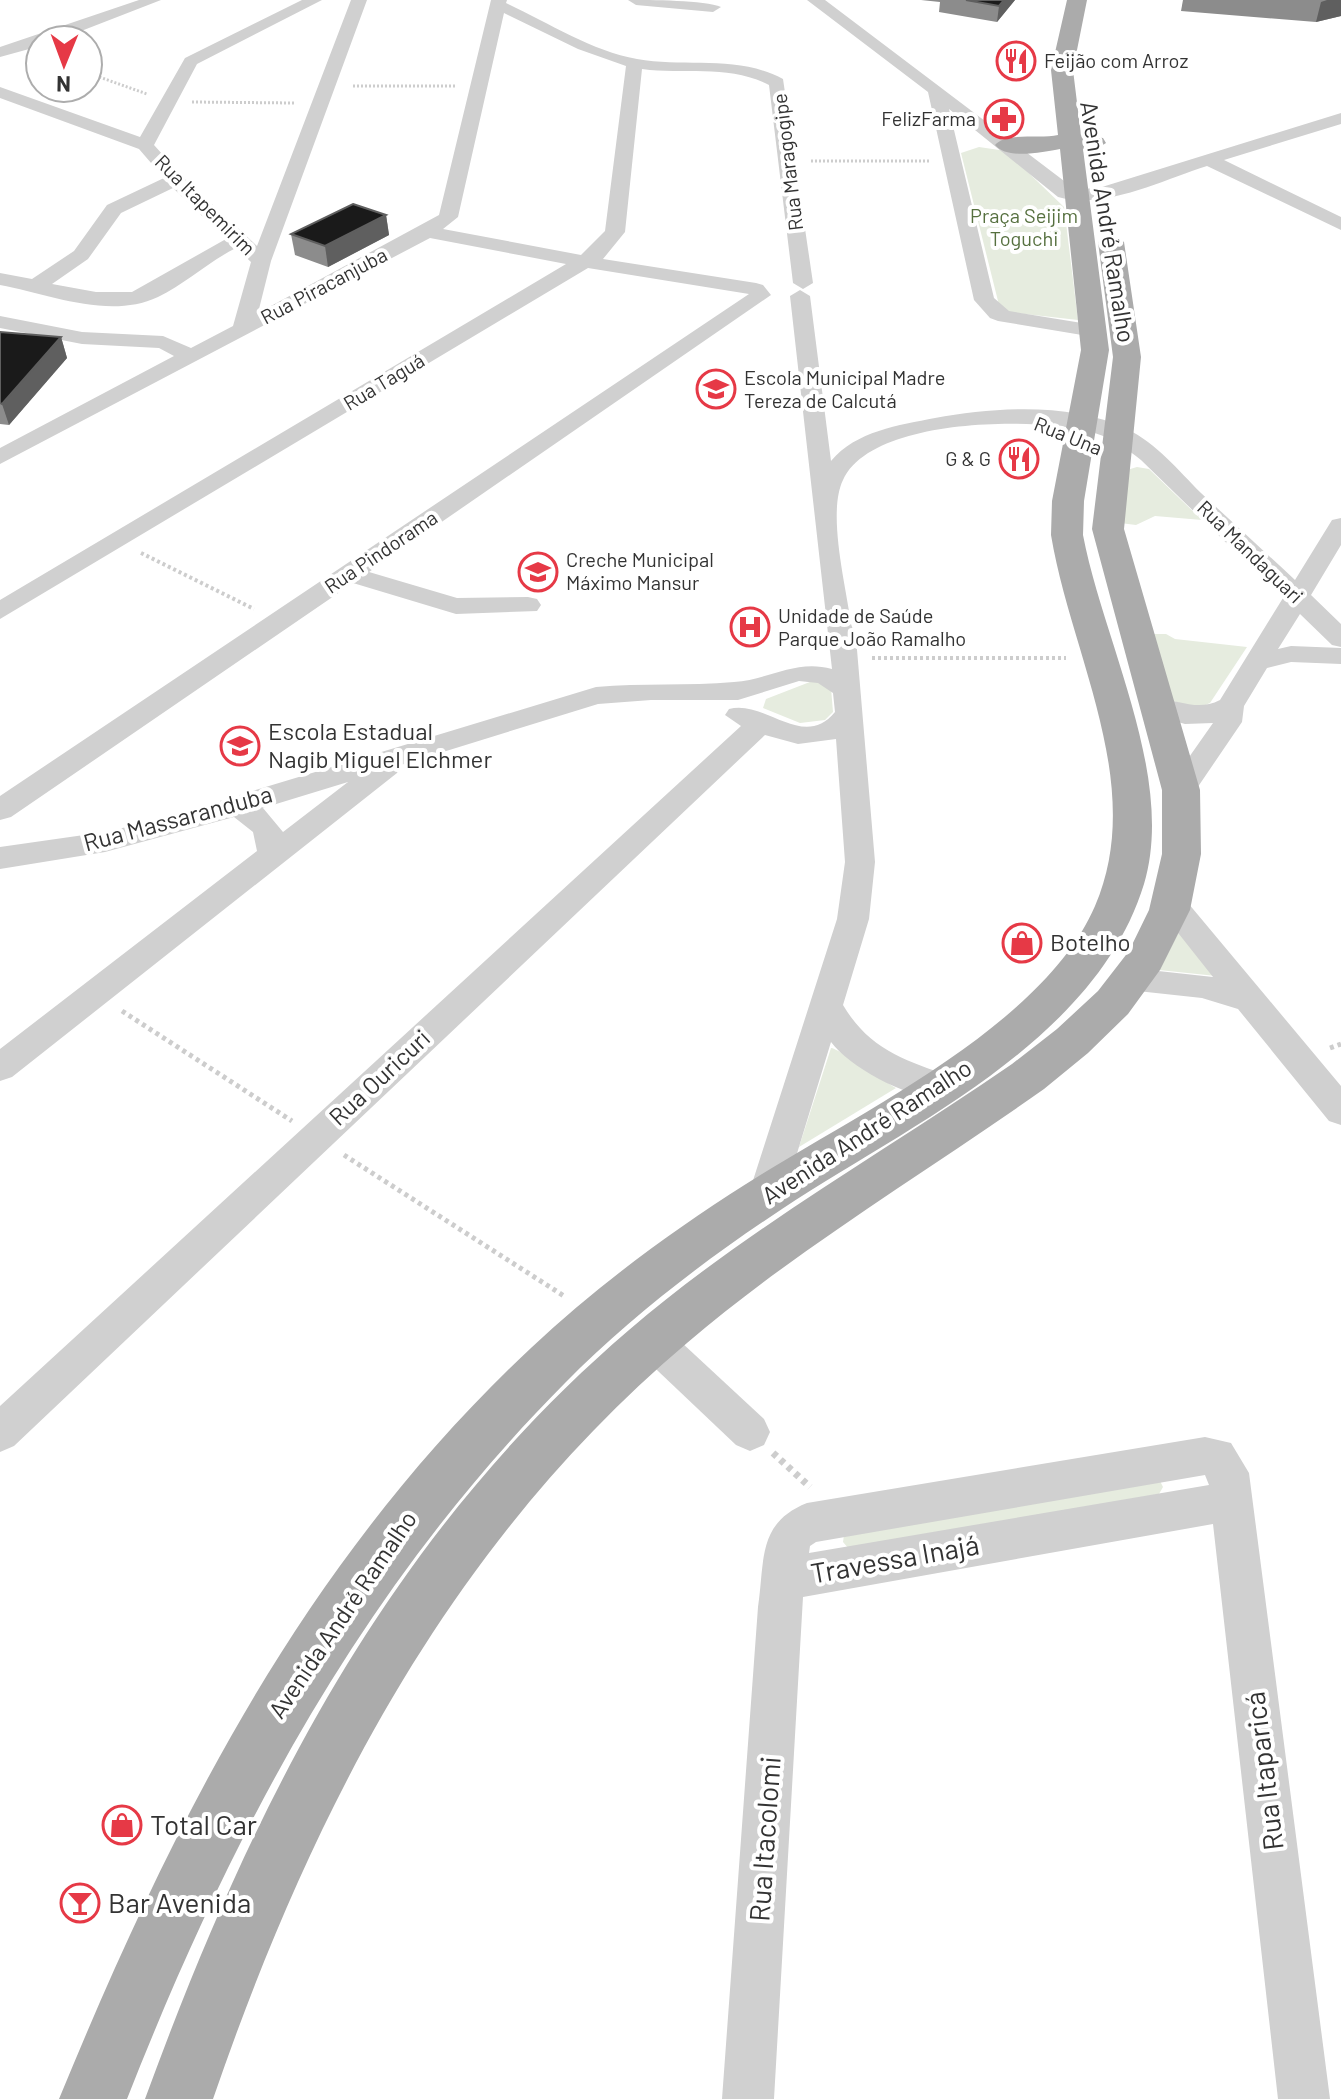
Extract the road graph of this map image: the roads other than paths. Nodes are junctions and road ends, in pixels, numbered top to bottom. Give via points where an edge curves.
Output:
1 (153, 0) edge
2 (314, 0) edge
3 (636, 0) edge
4 (815, 0) edge
5 (1077, 0) edge
6 (1099, 0) edge
7 (354, 2) edge
8 (499, 3) edge
9 (713, 7) dead end
10 (86, 24) edge
11 (24, 45) edge
12 (1, 52) edge
13 (1087, 57) dead end
14 (634, 64) junction
15 (936, 90) junction
16 (0, 92) edge
17 (1341, 118) edge
18 (1068, 140) junction
19 (1004, 143) junction
20 (145, 145) junction
21 (953, 158) junction
22 (1207, 159) junction
23 (175, 180) junction
24 (1104, 192) junction
25 (1076, 196) junction
26 (1341, 224) edge
27 (427, 232) junction
28 (239, 240) junction
29 (798, 248) junction
30 (261, 261) junction
31 (585, 262) junction
32 (0, 279) edge
33 (35, 286) junction
34 (781, 288) junction
35 (136, 298) junction
36 (0, 322) edge
37 (243, 329) junction
38 (1094, 331) junction
39 (98, 339) junction
40 (190, 356) junction
41 (815, 419) junction
42 (867, 443) junction
43 (1110, 443) junction
44 (0, 457) edge
45 (824, 501) junction
46 (1087, 514) junction
47 (1341, 525) edge
48 (349, 574) junction
49 (1297, 596) junction
50 (528, 605) dead end
51 (0, 611) edge
52 (838, 624) junction
53 (1341, 639) edge
54 (1341, 656) edge
55 (1258, 662) junction
56 (798, 673) junction
57 (757, 688) junction
58 (679, 692) junction
59 (849, 700) junction
60 (1230, 706) junction
61 (1157, 707) junction
62 (767, 727) junction
63 (401, 754) junction
64 (854, 785) junction
65 (1181, 790) junction
66 (236, 805) junction
67 (0, 810) edge
68 (273, 856) junction
69 (0, 858) edge
70 (1118, 899) junction
71 (1172, 905) junction
72 (1112, 964) junction
73 (1246, 999) junction
74 (825, 1004) junction
75 (0, 1068) edge
76 (939, 1086) junction
77 (1341, 1111) edge
78 (766, 1196) junction
79 (653, 1341) junction
80 (750, 1432) road end
81 (0, 1433) edge
82 (1205, 1456) joint
83 (1231, 1501) junction
84 (784, 1579) junction
85 (93, 2099) edge
86 (179, 2099) edge
87 (748, 2099) edge
88 (1304, 2099) edge

1 - 10 street
2 - 20 street, Rua Itapemirim via 198,55
3 - 9 street
4 - 15 street
5 - 18 main road, Avenida André Ramalho via 1062,70
6 - 13 main road
7 - 30 street via 326,94
8 - 14 street, Rua Maragogipe
8 - 27 street, Rua Piracanjuba via 452,210
11 - 12 street
14 - 29 street, Rua Maragogipe via 731,69 771,79 781,90
14 - 31 street, Rua Taguá via 615,232 607,246
15 - 19 street
15 - 21 street
16 - 20 street
17 - 22 street
18 - 19 main road via 1040,146
18 - 24 main road, Avenida André Ramalho via 1093,135
18 - 25 main road, Avenida André Ramalho
19 - 21 street via 965,144
19 - 25 street via 1055,187
20 - 23 street, Rua Itapemirim
21 - 38 street via 981,292 988,304 1005,317
22 - 24 street
22 - 26 street
23 - 28 street, Rua Itapemirim
23 - 33 street via 114,209 81,255
24 - 25 street
24 - 43 main road, Avenida André Ramalho via 1127,348
25 - 38 main road, Avenida André Ramalho
27 - 31 street
27 - 37 street, Rua Piracanjuba
28 - 30 street, Rua Itapemirim
28 - 35 street
29 - 34 street, Rua Maragogipe
29 - 34 street, Rua Maragogipe
30 - 37 street
31 - 34 street
31 - 51 street, Rua Taguá
32 - 33 street
33 - 35 street
34 - 41 street, Rua Maragogipe
34 - 48 street, Rua Pindorama
35 - 39 street
36 - 39 street
37 - 40 street, Rua Piracanjuba
38 - 43 main road, Avenida André Ramalho via 1094,370
39 - 40 street via 163,342
40 - 44 street, Rua Piracanjuba
41 - 42 street
41 - 45 street, Rua Maragogipe
42 - 43 street, Rua Una via 935,424 1022,418
42 - 45 street, Rua Una via 835,468
43 - 46 main road, Avenida André Ramalho
43 - 49 street, Rua Mandaguari
45 - 52 street, Rua Maragogipe
46 - 61 main road, Avenida André Ramalho via 1114,563
46 - 70 main road, Avenida André Ramalho via 1069,546 1133,788 1133,843
47 - 49 street
48 - 50 street via 456,606
48 - 67 street, Rua Pindorama
49 - 53 street, Rua Mandaguari
49 - 55 street
52 - 56 street via 825,649
52 - 59 street, Rua Maragogipe
54 - 55 street via 1291,654
55 - 60 street
56 - 57 street, Rua Massaranduba
56 - 59 street via 832,677
57 - 58 street, Rua Massaranduba
57 - 62 street via 749,702
58 - 62 street, Rua Massaranduba
58 - 63 street, Rua Massaranduba via 596,696
59 - 62 street via 845,721 824,733
59 - 64 street, Rua Maragogipe
60 - 61 street via 1192,718
60 - 65 street via 1228,722
61 - 65 main road, Avenida André Ramalho
62 - 64 street via 834,765
62 - 81 street, Rua Ouricuri
63 - 66 street, Rua Massaranduba
63 - 68 street
64 - 74 street, Rua Maragogipe via 857,890
65 - 71 main road, Avenida André Ramalho via 1183,856
66 - 68 street via 261,819 271,833
66 - 69 street, Rua Massaranduba via 105,842
68 - 75 street
70 - 71 main road
70 - 72 main road, Avenida André Ramalho
71 - 72 main road, Avenida André Ramalho
71 - 73 street
72 - 73 street
72 - 76 main road, Avenida André Ramalho via 1073,978 1024,1030
72 - 79 main road, Avenida André Ramalho via 1096,1023 1051,1062 738,1276
73 - 77 street
74 - 76 street via 848,1044 876,1064
74 - 78 street, Rua Maragogipe
76 - 78 main road, Avenida André Ramalho
78 - 85 main road, Avenida André Ramalho via 647,1279 552,1360 459,1456 369,1568 282,1701 197,1855
79 - 80 street
79 - 86 main road, Avenida André Ramalho via 512,1483 422,1596 380,1659 298,1805 260,1887
82 - 83 street, Rua Itaparicá via 1216,1457 1228,1473
82 - 84 street, Travessa Inajá via 796,1528 790,1535
83 - 84 street, Travessa Inajá
83 - 88 street, Rua Itaparicá
84 - 87 street, Rua Itacolomi

